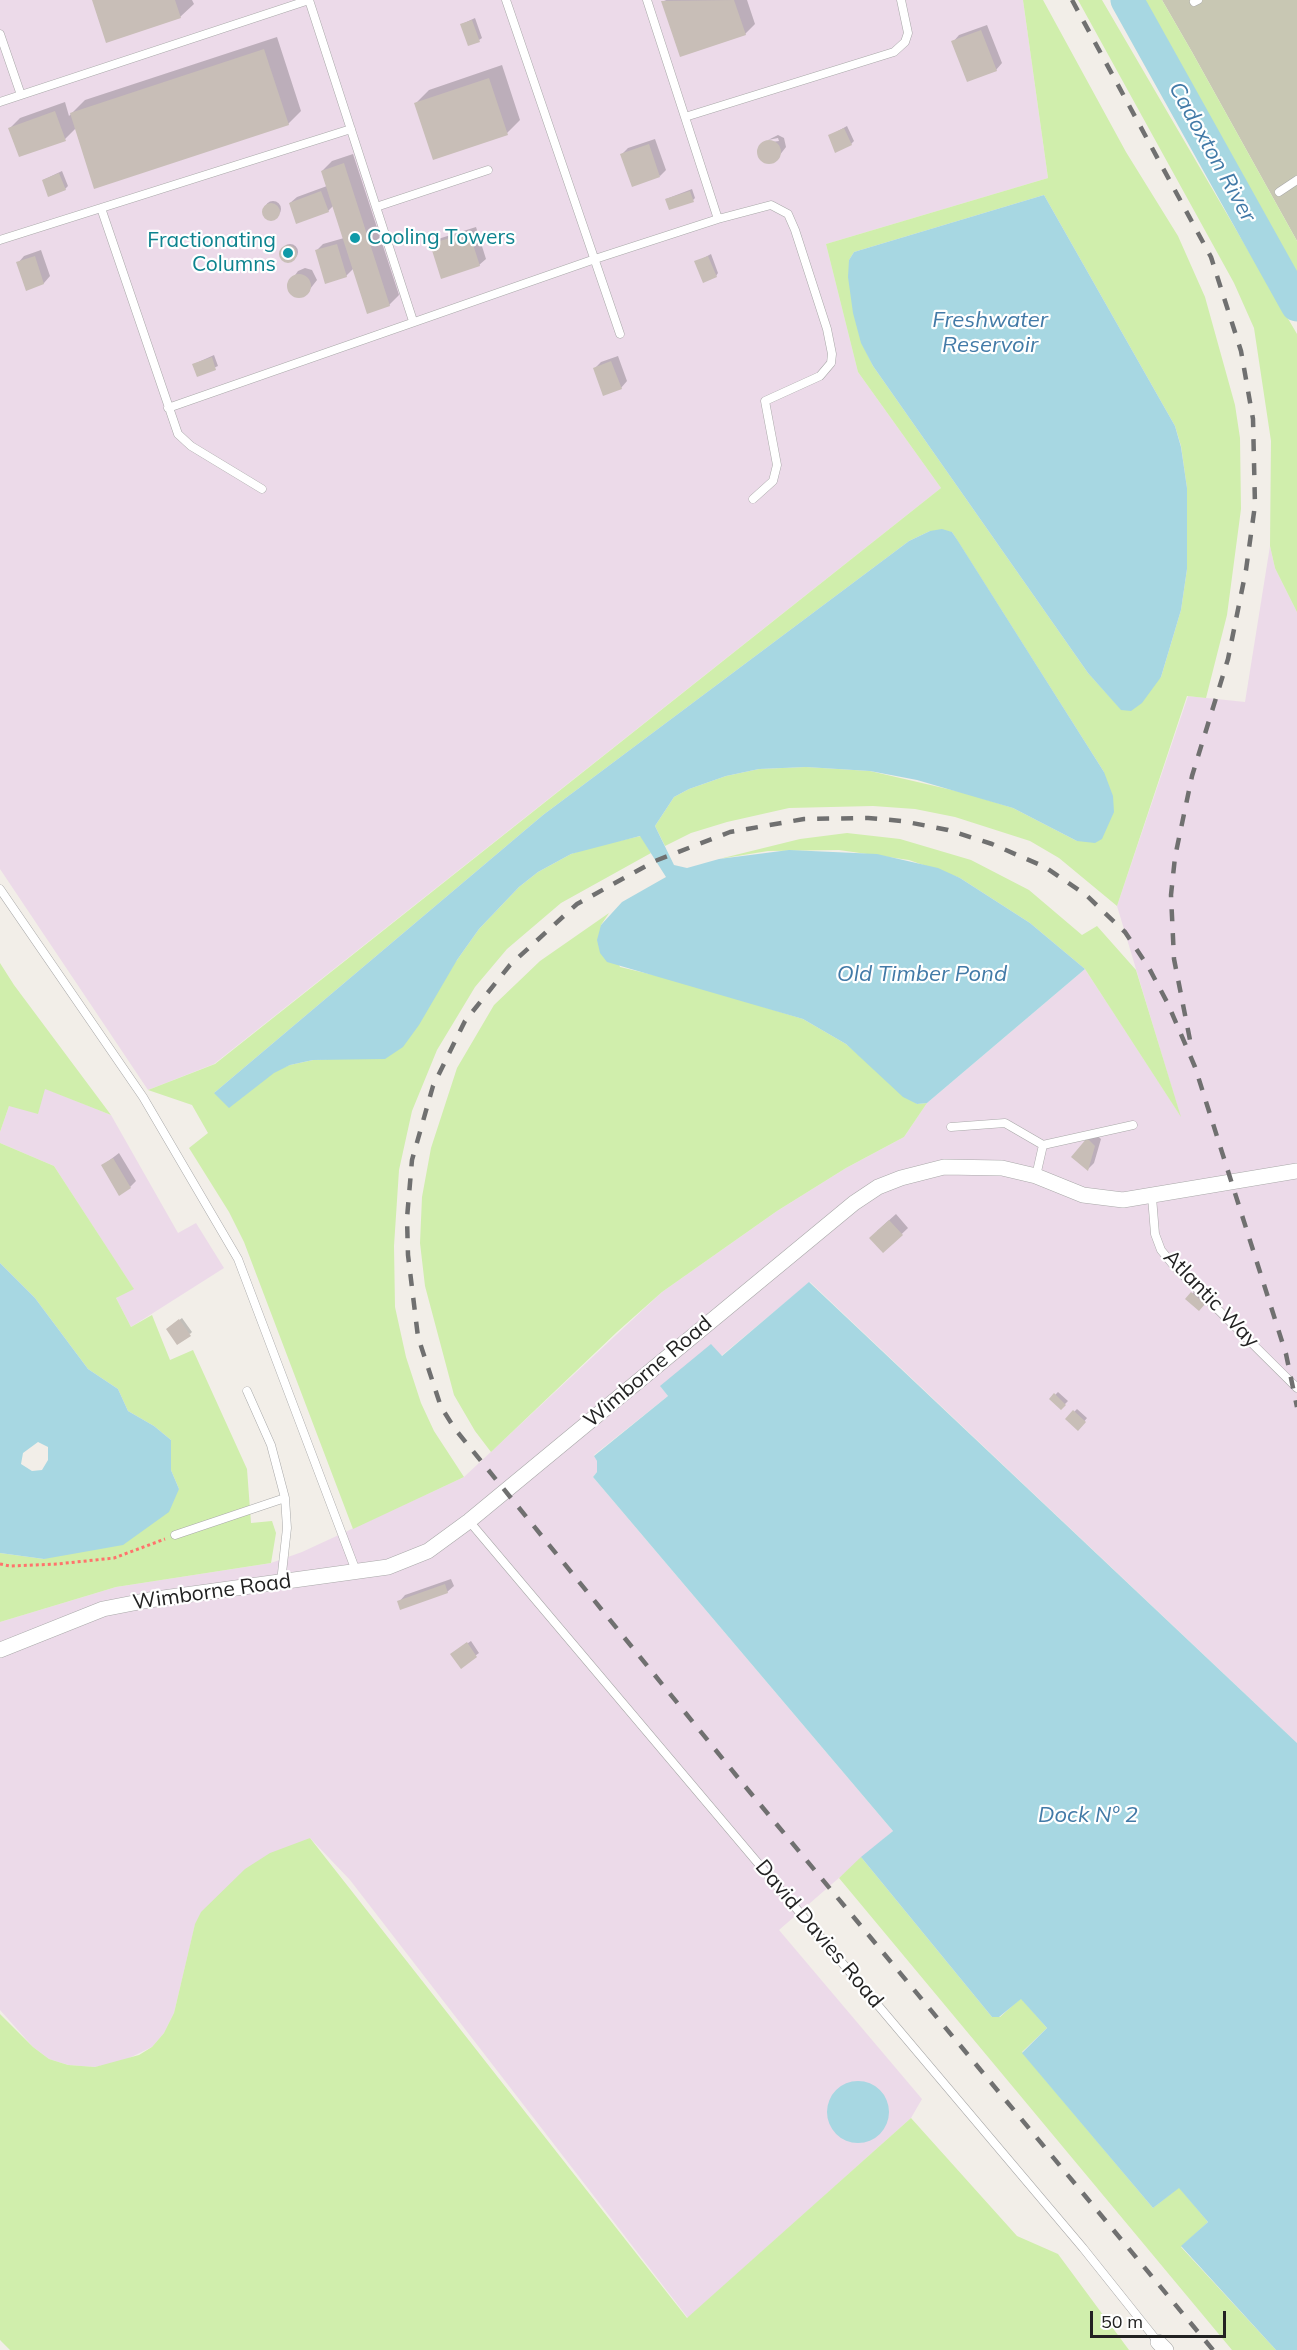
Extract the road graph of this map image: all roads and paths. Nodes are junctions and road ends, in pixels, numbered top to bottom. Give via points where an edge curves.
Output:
1 (309, 0) edge
2 (506, 0) edge
3 (647, 0) edge
4 (901, 0) edge
5 (0, 33) edge
6 (21, 95) junction
7 (0, 102) edge
8 (685, 117) junction
9 (351, 129) junction
10 (488, 170) dead end
11 (1297, 180) edge
12 (1279, 192) dead end
13 (376, 207) junction
14 (101, 208) junction
15 (718, 219) junction
16 (0, 240) edge
17 (595, 259) junction
18 (413, 321) junction
19 (620, 334) dead end
20 (168, 408) junction
21 (262, 489) dead end
22 (753, 500) dead end
23 (0, 889) edge
24 (1133, 1125) dead end
25 (951, 1126) dead end
26 (1042, 1145) junction
27 (1297, 1171) edge
28 (1036, 1176) junction
29 (1152, 1197) junction
30 (1297, 1388) edge
31 (247, 1391) dead end
32 (285, 1498) junction
33 (469, 1521) junction
34 (175, 1535) joint
35 (0, 1564) edge
36 (356, 1571) junction
37 (280, 1582) junction
38 (0, 1650) edge
39 (1162, 2346) edge

1 - 6 lane
1 - 9 lane
2 - 17 lane
3 - 8 lane
4 - 8 lane via 908,33 902,47 894,52
5 - 6 lane
6 - 7 lane
8 - 15 lane
9 - 13 lane
9 - 14 lane
10 - 13 lane
11 - 12 lane
13 - 18 lane
14 - 16 lane
14 - 20 lane
15 - 17 lane
15 - 22 lane via 765,206 788,214 832,354 831,363 820,376 765,401 777,465 773,481
17 - 18 lane
17 - 19 lane
18 - 20 lane
20 - 21 lane via 183,440
23 - 36 lane via 143,1097 238,1259
24 - 26 lane
25 - 26 lane via 1005,1123
26 - 28 lane
27 - 29 street, Wimborne Road
28 - 29 street, Wimborne Road via 1094,1198
28 - 33 street, Wimborne Road via 1002,1168 954,1166 916,1173 878,1187 754,1284
29 - 30 lane, Atlantic Way via 1155,1234 1167,1258
31 - 32 lane via 271,1444
32 - 34 lane
32 - 37 lane via 287,1528
33 - 36 street, Wimborne Road via 409,1560
33 - 39 lane, David Davies Road
34 - 35 path via 114,1558
36 - 37 street, Wimborne Road
37 - 38 street, Wimborne Road via 103,1609

